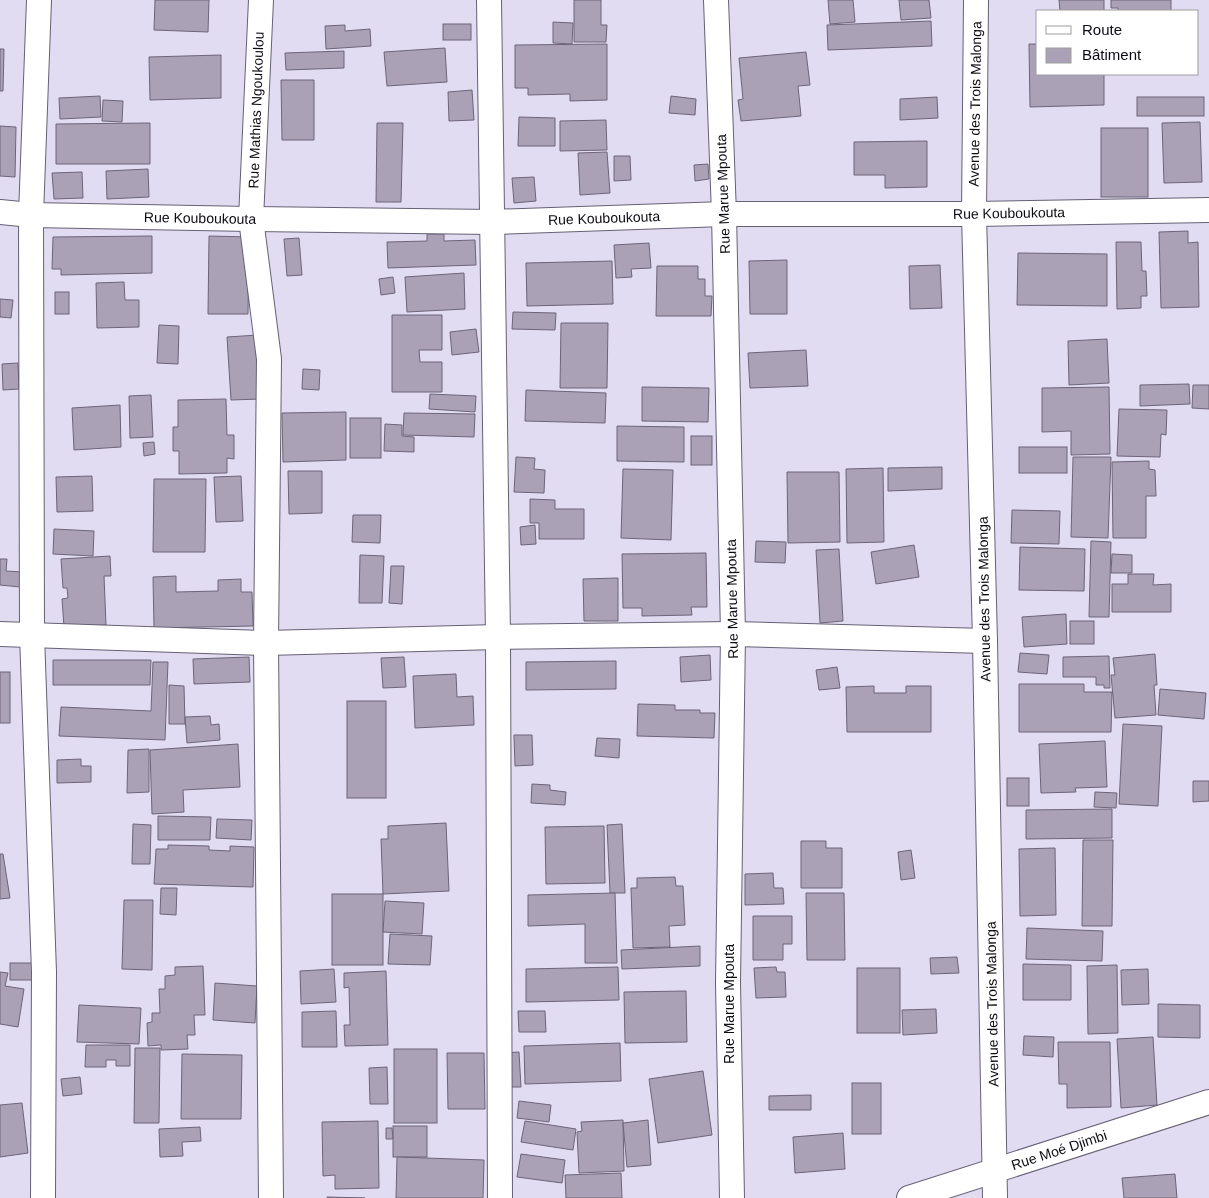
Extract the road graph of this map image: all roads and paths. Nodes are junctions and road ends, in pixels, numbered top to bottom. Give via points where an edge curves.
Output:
1 (39, 0) edge
2 (261, 0) edge
3 (489, 0) edge
4 (716, 0) edge
5 (976, 0) edge
6 (1209, 210) edge
7 (0, 212) edge
8 (724, 214) junction
9 (974, 214) junction
10 (31, 215) junction
11 (251, 219) junction
12 (492, 222) junction
13 (0, 634) edge
14 (733, 634) junction
15 (32, 635) junction
16 (498, 637) junction
17 (985, 641) junction
18 (266, 644) junction
19 (1209, 1102) edge
20 (995, 1170) junction
21 (44, 1198) edge
22 (271, 1198) edge
23 (500, 1198) edge
24 (732, 1198) edge
25 (909, 1198) edge
26 (995, 1198) edge

1 - 10 street
2 - 11 street, Rue Mathias Ngoukoulou
3 - 12 street
4 - 8 street, Rue Marue Mpouta
5 - 9 street, Avenue des Trois Malonga
6 - 9 street, Rue Kouboukouta
7 - 10 street, Rue Kouboukouta
8 - 9 street, Rue Kouboukouta
8 - 12 street, Rue Kouboukouta
8 - 14 street, Rue Marue Mpouta
9 - 17 street, Avenue des Trois Malonga
10 - 11 street, Rue Kouboukouta
10 - 15 street
11 - 12 street, Rue Kouboukouta
11 - 18 street, Rue Mathias Ngoukoulou via 269,359
12 - 16 street
13 - 15 street
14 - 16 street
14 - 17 street
14 - 24 street, Rue Marue Mpouta via 728,983
15 - 18 street
15 - 21 street via 44,972
16 - 18 street
16 - 23 street
17 - 20 street, Avenue des Trois Malonga
18 - 22 street, Rue Mathias Ngoukoulou
19 - 20 street, Rue Moé Djimbi
20 - 25 street, Rue Moé Djimbi
20 - 26 street, Avenue des Trois Malonga

